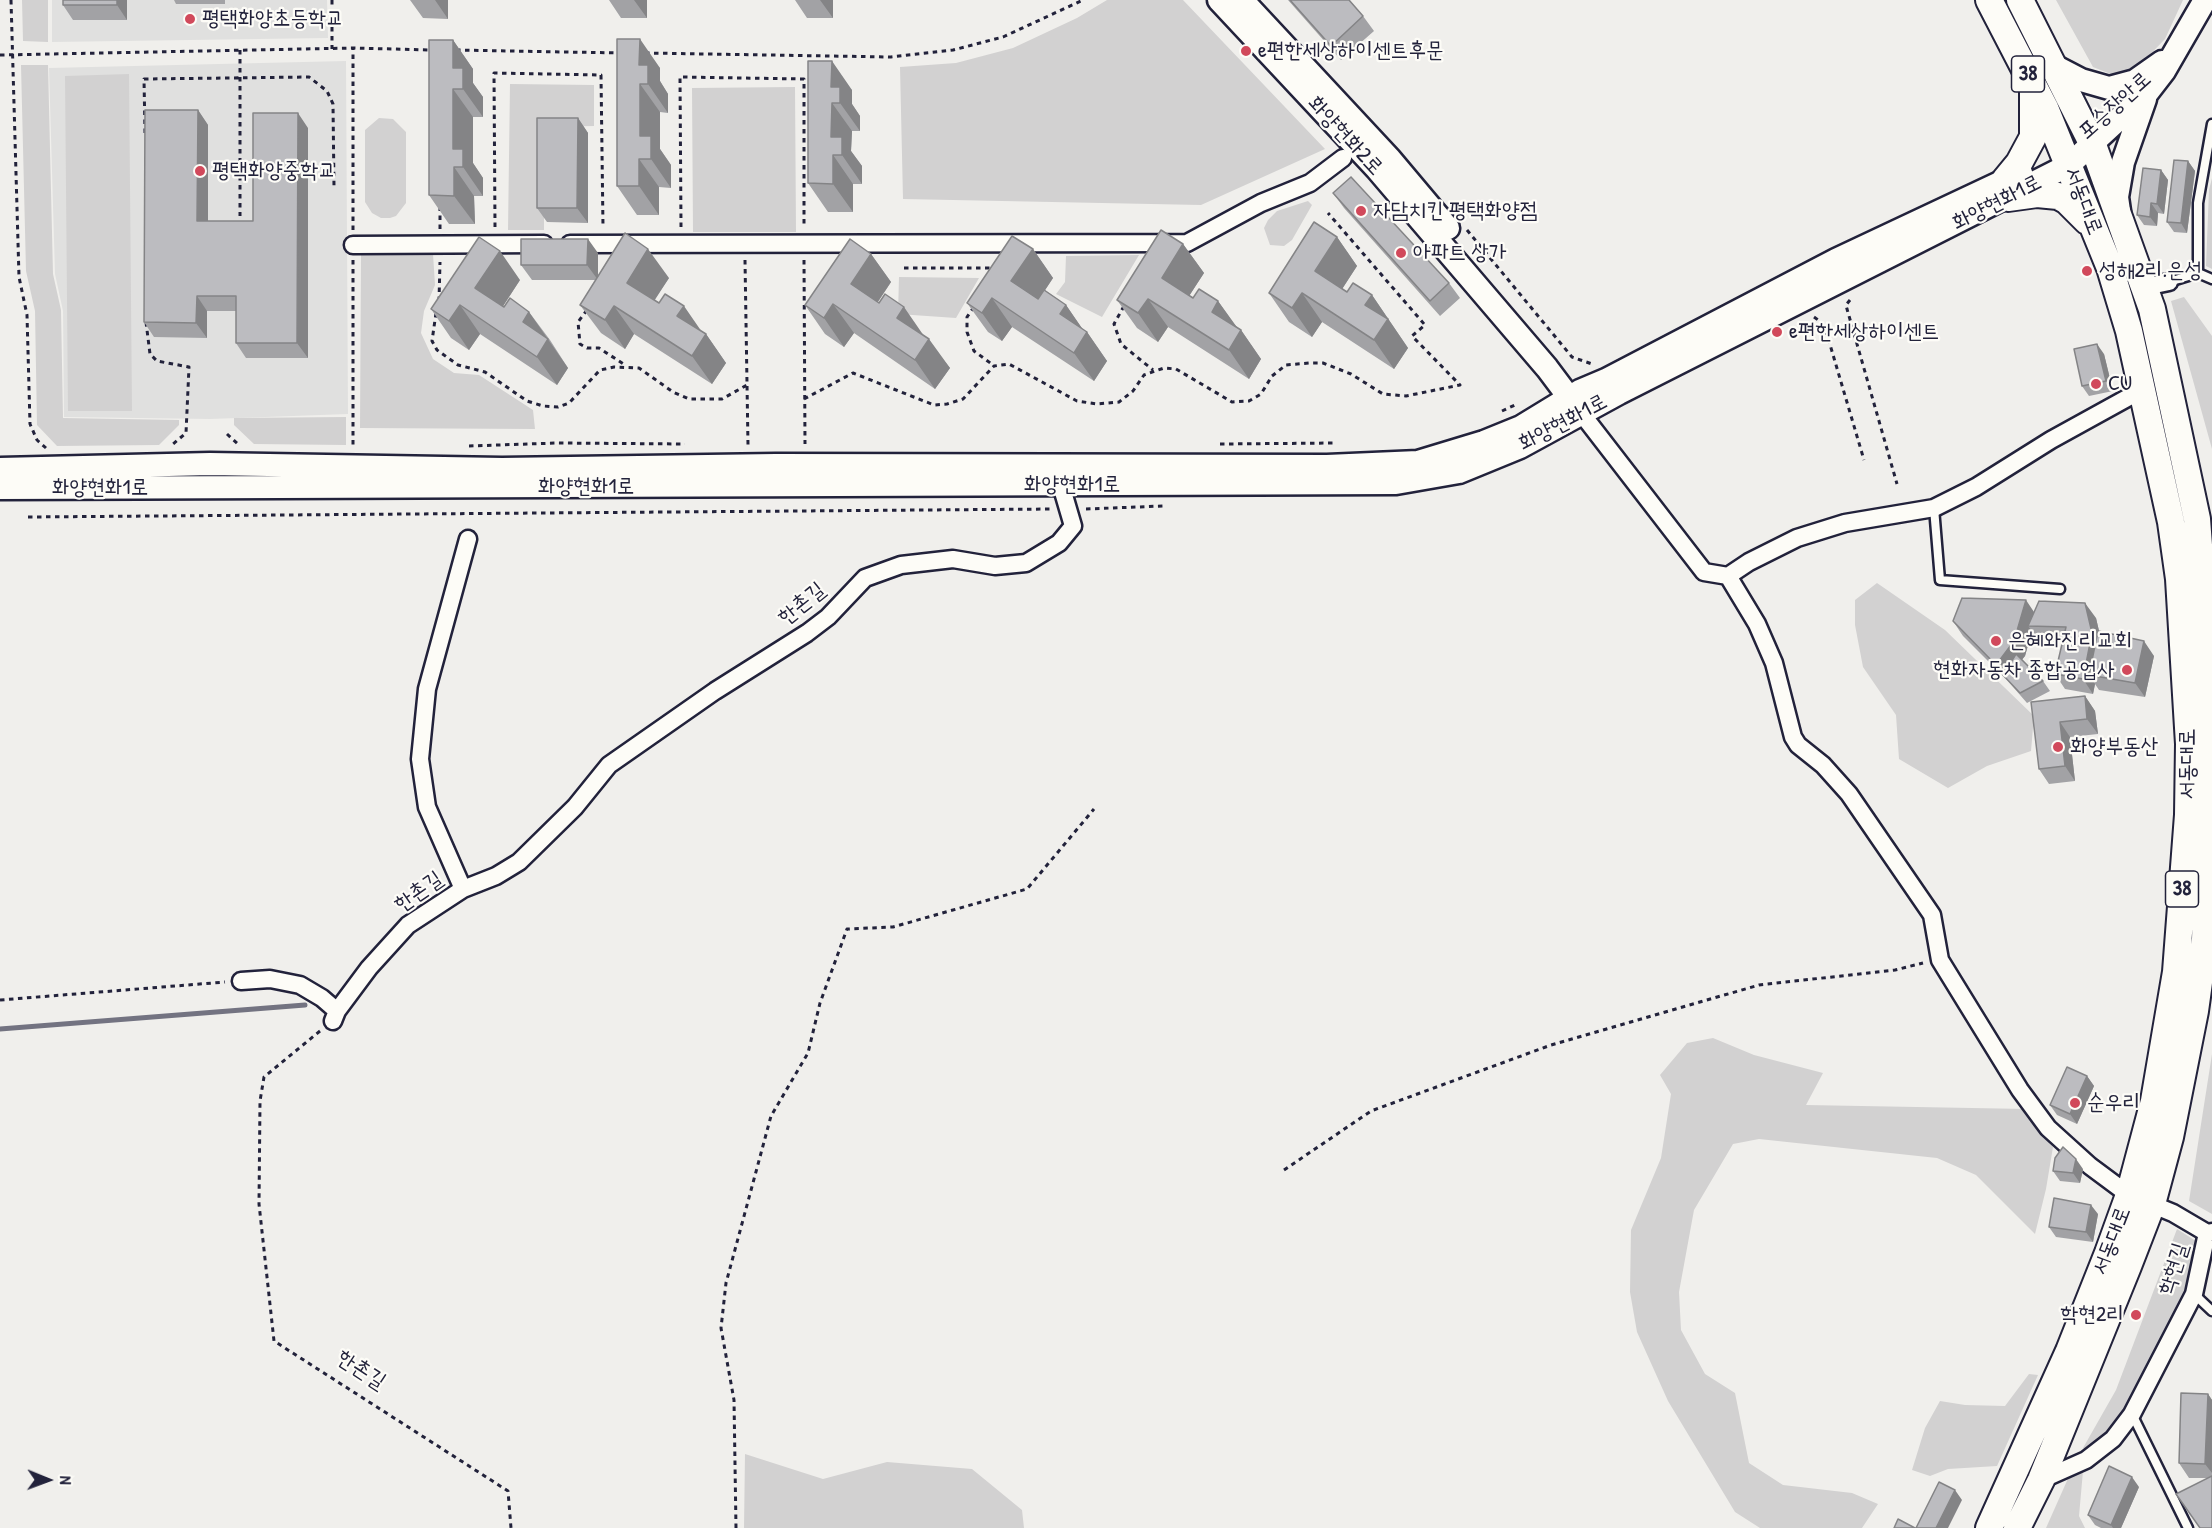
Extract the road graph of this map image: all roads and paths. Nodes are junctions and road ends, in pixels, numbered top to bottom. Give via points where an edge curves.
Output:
1 (11, 0) edge
2 (332, 0) edge
3 (1083, 0) edge
4 (1220, 0) edge
5 (1242, 0) edge
6 (1989, 0) edge
7 (2020, 0) edge
8 (2205, 0) edge
9 (332, 49) junction
10 (240, 50) junction
11 (437, 50) edge
12 (449, 50) edge
13 (628, 53) edge
14 (640, 53) edge
15 (11, 54) junction
16 (0, 55) edge
17 (2164, 65) junction
18 (2056, 67) junction
19 (240, 77) junction
20 (2032, 83) junction
21 (2147, 93) junction
22 (2212, 124) edge
23 (145, 138) edge
24 (2090, 138) junction
25 (1343, 158) dead end
26 (2066, 158) junction
27 (334, 187) dead end
28 (2006, 189) junction
29 (440, 199) edge
30 (1328, 213) dead end
31 (240, 216) dead end
32 (2120, 216) junction
33 (2094, 228) junction
34 (1021, 243) junction
35 (495, 244) junction
36 (603, 244) junction
37 (681, 244) junction
38 (745, 244) junction
39 (804, 244) junction
40 (353, 245) dead end
41 (440, 245) junction
42 (904, 268) dead end
43 (2198, 273) junction
44 (2212, 279) edge
45 (2157, 285) junction
46 (1854, 297) dead end
47 (979, 301) edge
48 (592, 303) edge
49 (1126, 304) edge
50 (146, 315) edge
51 (1813, 316) dead end
52 (626, 366) junction
53 (994, 366) junction
54 (1154, 370) junction
55 (747, 385) junction
56 (2143, 394) junction
57 (804, 399) junction
58 (1581, 402) junction
59 (1516, 405) dead end
60 (1495, 414) dead end
61 (227, 434) dead end
62 (1336, 443) dead end
63 (691, 444) dead end
64 (816, 444) dead end
65 (1218, 444) dead end
66 (737, 445) dead end
67 (466, 446) dead end
68 (248, 448) dead end
69 (166, 450) dead end
70 (56, 451) dead end
71 (1863, 460) dead end
72 (0, 469) edge
73 (1897, 484) dead end
74 (1061, 485) junction
75 (0, 488) edge
76 (1934, 508) junction
77 (1053, 509) dead end
78 (1076, 509) dead end
79 (1100, 509) dead end
80 (28, 517) dead end
81 (468, 539) dead end
82 (1728, 576) junction
83 (2060, 589) dead end
84 (2212, 760) edge
85 (1094, 809) dead end
86 (463, 889) junction
87 (1940, 960) junction
88 (241, 981) joint
89 (0, 1000) edge
90 (335, 1016) junction
91 (1284, 1170) dead end
92 (2140, 1199) junction
93 (2210, 1232) edge
94 (2194, 1294) junction
95 (2212, 1311) edge
96 (2132, 1414) junction
97 (2041, 1480) junction
98 (511, 1528) edge
99 (736, 1528) edge
100 (1989, 1528) edge
101 (2017, 1528) edge
102 (2188, 1528) edge

1 - 15 path
2 - 9 path
3 - 14 path via 1003,37 953,50 891,57
4 - 58 street, 화양현화2로 via 1377,169 1547,368
5 - 58 street, 화양현화2로 via 1390,159
6 - 20 main road, 서동대로 / 38
7 - 18 main road, 서동대로 / 38
8 - 17 street
9 - 10 path
9 - 11 path
10 - 15 path
10 - 19 path
12 - 13 path
15 - 16 path
15 - 70 path via 19,277 27,315 30,424 37,440
17 - 18 street via 2135,81 2109,88 2080,80
17 - 21 street, 포승장안로
17 - 24 street, 포승장안로
18 - 24 main road, 서동대로 / 38
19 - 23 path via 144,79
19 - 27 path via 309,76 327,92 333,104
19 - 31 path
20 - 26 main road, 서동대로 / 38
20 - 28 main road via 2033,137
21 - 24 street, 포승장안로
21 - 32 street, 포승장안로 via 2123,162 2118,197
22 - 43 lane via 2198,203
24 - 26 street, 화양현화1로
24 - 32 main road, 서동대로 / 38
25 - 34 street via 1310,183 1261,203 1187,243
26 - 28 street, 화양현화1로
26 - 33 main road, 서동대로 / 38
28 - 33 main road via 2063,198
28 - 58 street, 화양현화1로
29 - 41 path
30 - 54 path via 1425,325 1412,336 1460,385 1406,396 1383,394 1351,374 1323,363 1309,363 1286,365 1272,376 1261,394 1249,401 1232,402 1176,369
32 - 45 main road, 서동대로 / 38
33 - 56 main road, 서동대로 / 38 via 2110,268
34 - 39 street
34 - 42 path via 1003,268
35 - 36 street
35 - 36 path via 494,73 601,75
35 - 41 street
36 - 37 street
37 - 38 street
37 - 39 path via 680,77 804,79
38 - 39 street
38 - 55 path
39 - 57 path
40 - 41 street
41 - 52 path via 432,341 447,359 485,372 527,400 558,407 570,404 600,370
43 - 44 lane
43 - 45 lane
45 - 84 main road, 서동대로 / 38 via 2200,519
46 - 73 path via 1847,309
47 - 53 path via 967,317 967,333 974,351
48 - 52 path via 578,322 580,344 599,348
49 - 54 path via 1114,324 1121,344
50 - 69 path via 150,354 169,365 189,367 186,433
51 - 71 path via 1826,331
52 - 55 path via 639,368 689,399 722,399
53 - 54 path via 1009,363 1077,401 1097,404 1119,402 1144,375
53 - 57 path via 963,399 947,404 934,405 853,372
55 - 66 path via 749,445
56 - 76 street via 2050,440 1976,487
56 - 92 main road, 서동대로 / 38 via 2171,522 2179,579 2189,744 2188,815 2176,972
57 - 64 path via 804,444
58 - 72 street, 화양현화1로 via 1484,442 1418,462 1383,464 502,469 210,464
58 - 74 street, 화양현화1로 via 1520,447 1459,472 1396,483
58 - 82 street via 1704,572
59 - 60 path
61 - 68 path
62 - 65 path
63 - 67 path
74 - 75 street, 화양현화1로
74 - 86 street, 한촌길 via 1073,526 1059,543 1026,563 995,566 953,559 901,565 865,578 807,633 609,765 575,807 519,862
76 - 82 street via 1845,524 1797,538
76 - 83 lane via 1940,580
77 - 80 path
78 - 79 path
81 - 86 street via 427,689 420,759 427,807
82 - 87 street via 1757,624 1774,663 1793,736 1849,794 1932,915
84 - 92 main road, 서동대로 / 38 via 2205,939 2195,1011 2171,1132
85 - 99 path via 1027,889 893,927 847,929 820,1003 808,1053 771,1116 726,1283 721,1328 734,1400
86 - 90 street, 한촌길 via 408,925 369,968
87 - 91 path via 1895,970 1759,985 1551,1046 1371,1111
87 - 92 street, 학현길 via 1997,1056 2048,1128 2090,1166
88 - 89 path
88 - 90 street via 270,979 300,985 322,998
90 - 98 path, 한촌길 via 264,1077 260,1101 259,1204 274,1341 508,1491
92 - 93 street, 학현길
92 - 97 main road, 서동대로 / 38
92 - 100 main road, 서동대로 / 38
93 - 94 street, 학현길
94 - 95 lane
94 - 96 street, 학현길
96 - 97 street, 학현길 via 2113,1439 2086,1460
96 - 102 lane
97 - 101 main road, 서동대로 / 38

